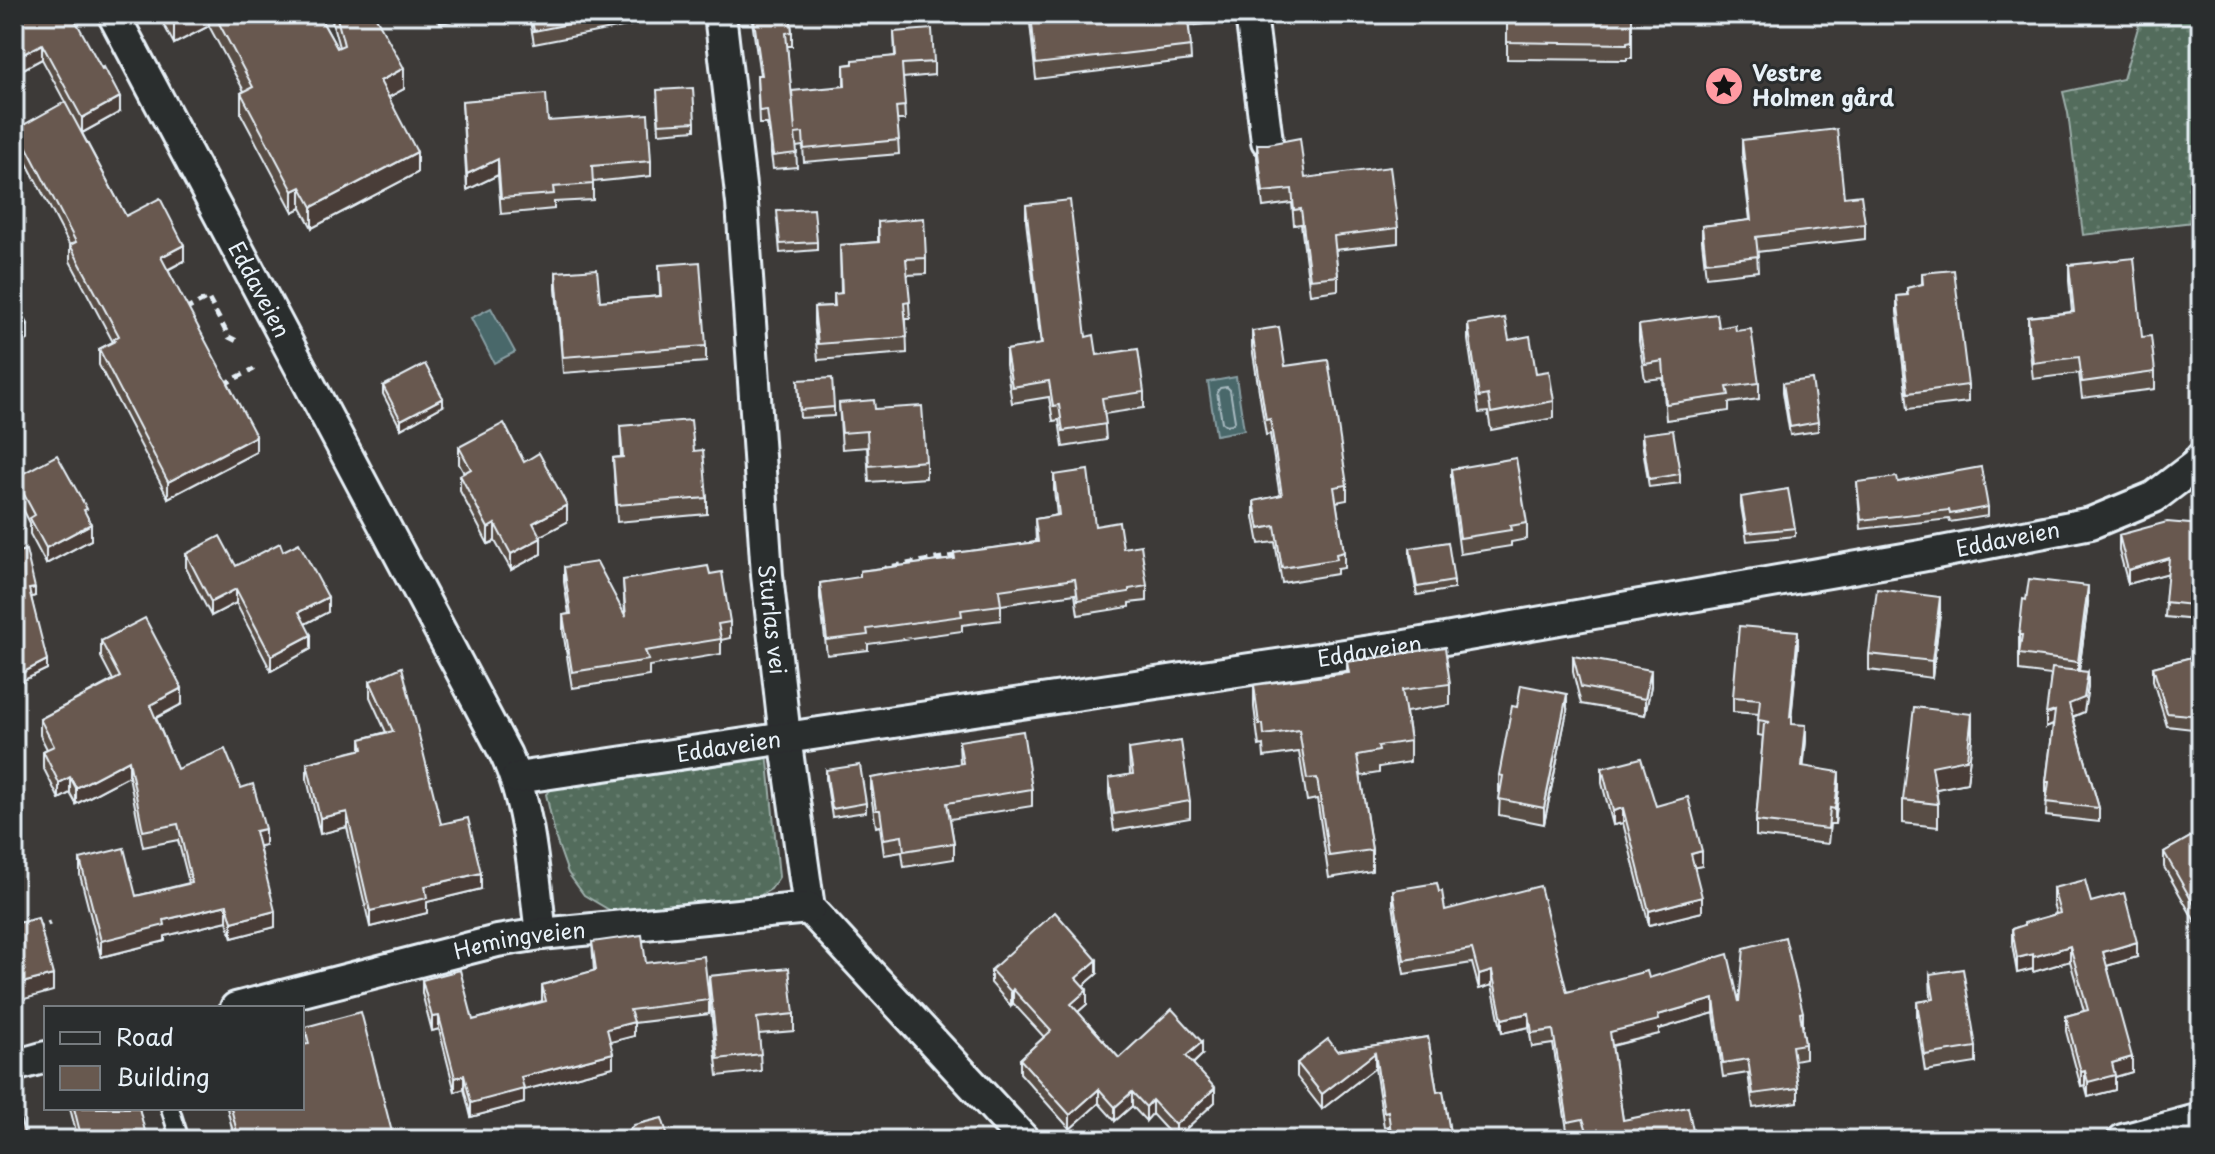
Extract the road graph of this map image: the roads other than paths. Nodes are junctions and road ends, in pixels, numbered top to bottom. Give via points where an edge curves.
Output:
1 (113, 14) edge
2 (720, 14) edge
3 (1251, 14) edge
4 (1267, 141) edge
5 (2201, 458) edge
6 (785, 737) junction
7 (517, 778) junction
8 (809, 908) junction
9 (541, 934) junction
10 (244, 1006) edge
11 (44, 1058) edge
12 (14, 1066) edge
13 (171, 1110) edge
14 (2201, 1119) edge
15 (180, 1140) edge
16 (1024, 1140) edge
17 (2123, 1140) edge

1 - 7 street, Eddaveien
2 - 6 street, Sturlas vei via 742,203 767,575
3 - 4 street
5 - 6 street, Eddaveien via 2154,497 2091,523 1405,646
6 - 7 street, Eddaveien
6 - 8 street, Sturlas vei
7 - 9 street, Eddaveien
8 - 9 street, Hemingveien
8 - 16 street
9 - 10 street, Hemingveien
11 - 12 street
13 - 15 lane
14 - 17 street

